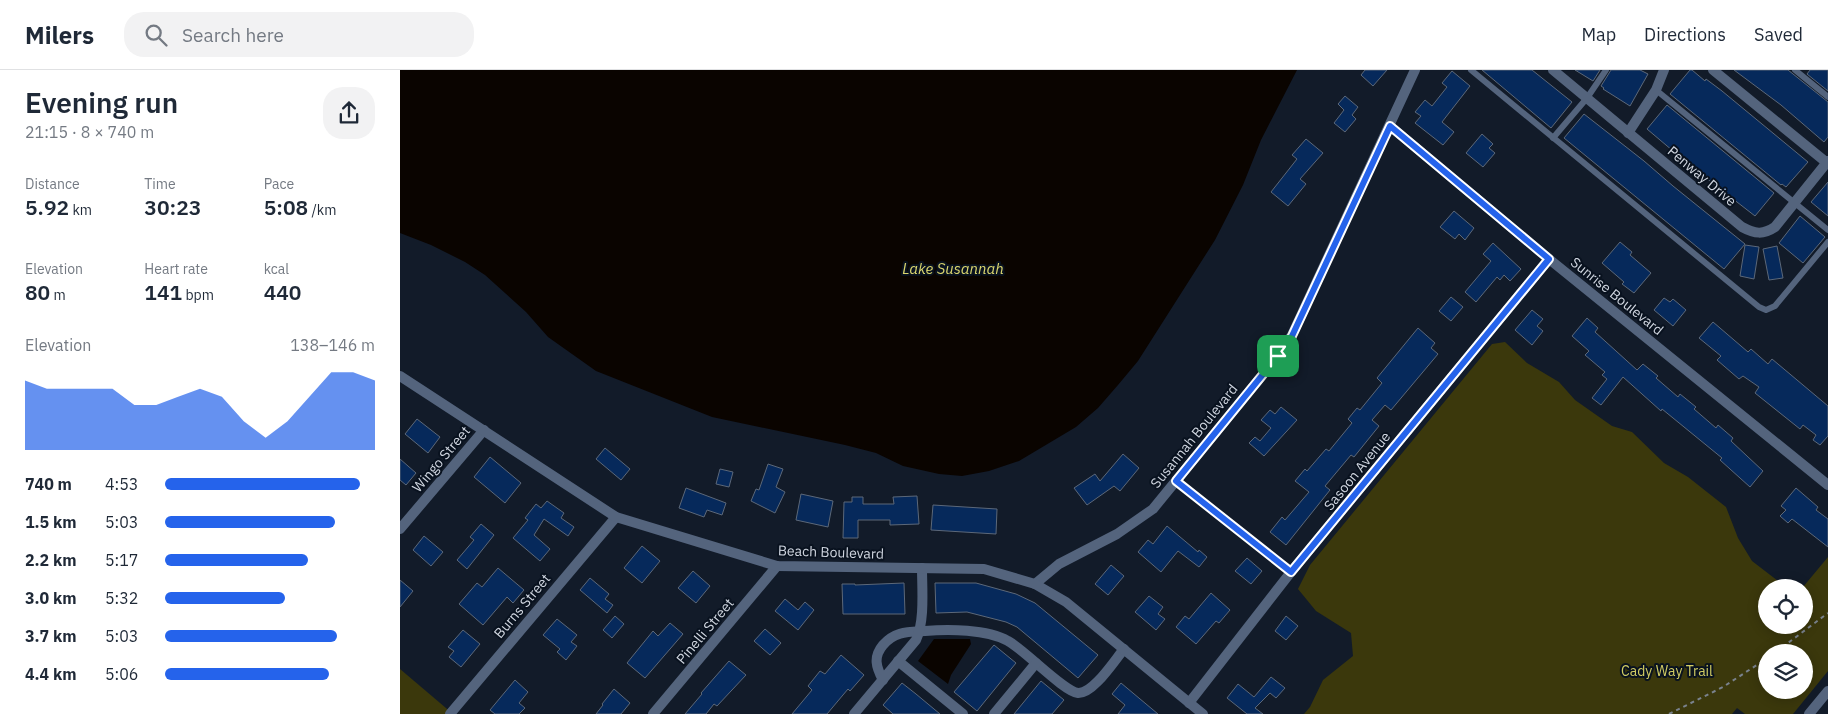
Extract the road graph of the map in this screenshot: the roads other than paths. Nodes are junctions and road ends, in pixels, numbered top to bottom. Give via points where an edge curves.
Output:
1 (1415, 70) edge
2 (1471, 70) edge
3 (1553, 70) edge
4 (1606, 70) edge
5 (1664, 70) edge
6 (1713, 70) edge
7 (1795, 70) edge
8 (1656, 90) junction
9 (1828, 97) edge
10 (1587, 98) junction
11 (1390, 126) junction
12 (1628, 133) junction
13 (1554, 138) junction
14 (1827, 162) edge
15 (1794, 203) junction
16 (1828, 230) edge
17 (1828, 242) edge
18 (1549, 259) junction
19 (400, 376) edge
20 (484, 430) junction
21 (1828, 485) edge
22 (616, 516) junction
23 (400, 529) edge
24 (778, 566) junction
25 (922, 568) junction
26 (1036, 584) junction
27 (919, 631) junction
28 (1124, 649) junction
29 (898, 661) junction
30 (1036, 663) junction
31 (883, 680) junction
32 (1828, 691) edge
33 (1189, 702) junction
34 (450, 714) edge
35 (653, 714) edge
36 (854, 714) edge
37 (963, 714) edge
38 (994, 714) edge
39 (1203, 714) edge
40 (1809, 714) edge

1 - 11 street, Susannah Boulevard
2 - 13 lane
3 - 10 street, Penway Drive
4 - 10 lane
5 - 8 street
6 - 14 street
7 - 9 lane
8 - 12 street
8 - 15 lane
10 - 12 street, Penway Drive
10 - 13 lane
11 - 18 street, Sunrise Boulevard
11 - 26 street, Susannah Boulevard via 1292,336 1278,356 1153,509 1117,534 1059,564
12 - 15 street, Penway Drive via 1752,232 1759,234 1775,227
13 - 17 lane via 1766,310 1775,306
14 - 15 street, Penway Drive
15 - 16 lane
18 - 21 street, Sunrise Boulevard
18 - 33 street, Sasoon Avenue via 1291,572
19 - 20 street, Beach Boulevard
20 - 22 street, Beach Boulevard
20 - 23 street, Wingo Street
22 - 24 street, Beach Boulevard
22 - 34 street, Burns Street
24 - 25 street, Beach Boulevard
24 - 35 street, Pinelli Street
25 - 26 street, Beach Boulevard via 984,569
25 - 27 street
26 - 28 street, Beach Boulevard via 1066,602
27 - 29 street via 916,640
27 - 30 street via 950,628 998,636
27 - 31 street via 898,633 879,650 876,666
28 - 30 street via 1092,689 1083,693 1065,687
28 - 33 street, Beach Boulevard
29 - 31 street
29 - 37 street
30 - 38 street
31 - 36 street
32 - 40 street
33 - 39 street, Beach Boulevard

